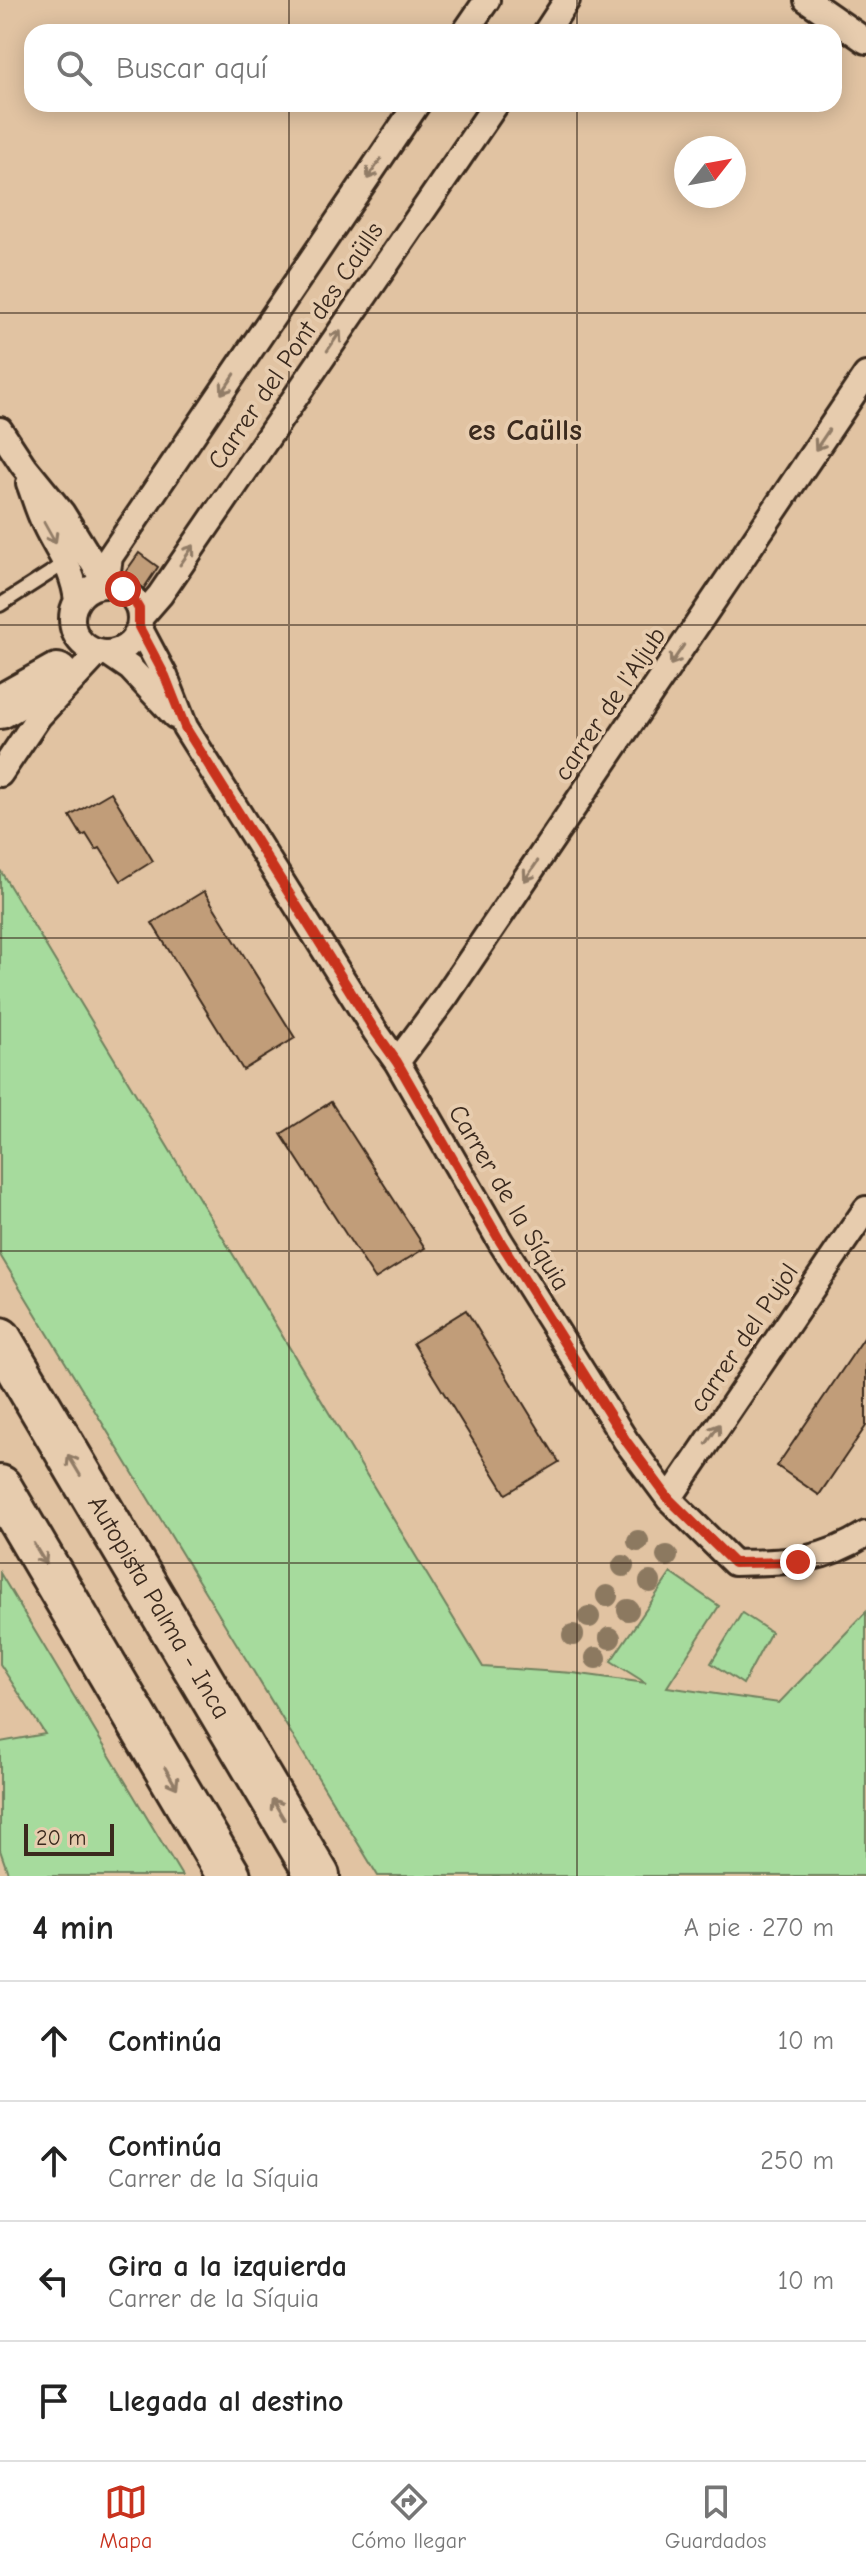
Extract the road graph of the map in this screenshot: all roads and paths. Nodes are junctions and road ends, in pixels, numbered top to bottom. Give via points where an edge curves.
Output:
1 (487, 0) edge
2 (567, 0) edge
3 (807, 0) edge
4 (470, 24) edge
5 (551, 24) edge
6 (842, 24) edge
7 (842, 24) edge
8 (866, 41) edge
9 (412, 112) edge
10 (491, 112) edge
11 (866, 375) edge
12 (0, 430) edge
13 (23, 465) junction
14 (67, 562) junction
15 (106, 584) junction
16 (77, 601) junction
17 (0, 605) edge
18 (140, 622) junction
19 (78, 638) junction
20 (104, 652) junction
21 (57, 675) joint
22 (20, 711) edge
23 (185, 727) junction
24 (0, 774) edge
25 (397, 1062) junction
26 (866, 1209) edge
27 (0, 1339) edge
28 (0, 1487) edge
29 (669, 1499) junction
30 (866, 1534) edge
31 (229, 1876) edge
32 (318, 1876) edge

1 - 4 street
2 - 5 street
3 - 7 street
6 - 8 street
9 -> 15 street, Carrer del Pont des Caülls via 110,557
18 -> 10 street, Carrer del Pont des Caülls
11 -> 25 street, carrer de l'Aljub
12 - 13 street
13 -> 14 street via 45,525
13 - 15 street via 62,513
14 - 16 street
14 - 17 lane
15 - 16 street via 90,588
15 - 18 street via 130,594
16 - 19 street via 72,621
18 - 20 street via 131,642
18 - 23 street, Carrer de la Síquia
19 - 20 street
19 - 21 street
20 - 22 street
20 - 23 street, Carrer de la Síquia via 130,668
21 - 22 highway
22 - 24 street
23 - 25 street, Carrer de la Síquia
25 - 29 street, Carrer de la Síquia via 500,1241 626,1441
29 -> 26 street, carrer del Pujol
32 -> 27 highway, Autopista Palma - Inca
28 -> 31 highway
29 - 30 street, Carrer de la Síquia via 734,1563 798,1562 842,1549

